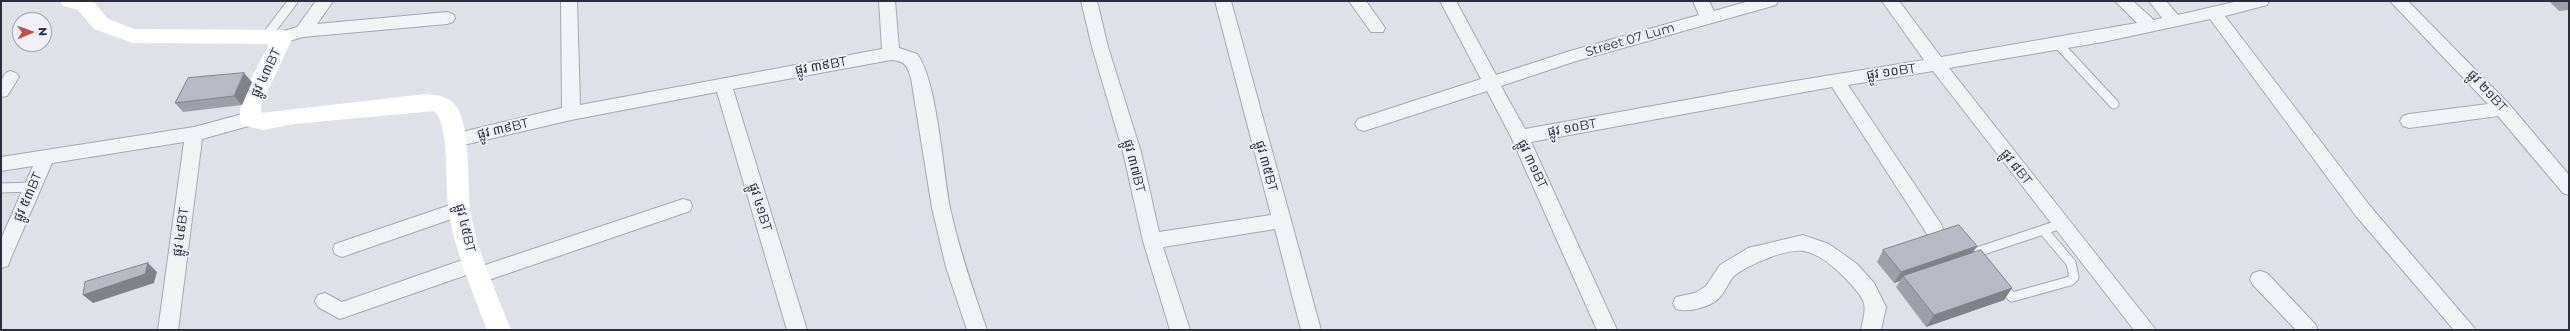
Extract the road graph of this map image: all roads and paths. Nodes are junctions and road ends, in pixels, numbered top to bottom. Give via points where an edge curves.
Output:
1 (293, 1) edge
2 (325, 1) edge
3 (569, 1) edge
4 (887, 1) edge
5 (1089, 1) edge
6 (1223, 1) edge
7 (1357, 1) edge
8 (1448, 1) edge
9 (1701, 1) edge
10 (1770, 1) edge
11 (1890, 1) edge
12 (2123, 1) edge
13 (2157, 1) edge
14 (2261, 1) edge
15 (2398, 1) edge
16 (81, 2) edge
17 (2214, 13) junction
18 (447, 18) dead end
19 (1709, 18) junction
20 (2175, 22) junction
21 (2151, 27) junction
22 (1377, 28) dead end
23 (303, 31) junction
24 (274, 37) junction
25 (2060, 46) junction
26 (891, 54) junction
27 (1938, 66) junction
28 (1836, 80) junction
29 (1491, 83) junction
30 (723, 84) junction
31 (2114, 104) dead end
32 (2503, 109) junction
33 (571, 113) junction
34 (250, 119) junction
35 (2409, 121) dead end
36 (1364, 124) dead end
37 (194, 134) junction
38 (1520, 137) junction
39 (455, 140) junction
40 (46, 157) junction
41 (1, 164) edge
42 (32, 187) junction
43 (1, 188) edge
44 (2569, 188) edge
45 (683, 206) dead end
46 (459, 209) junction
47 (1281, 221) junction
48 (2061, 224) junction
49 (1934, 229) dead end
50 (2043, 230) junction
51 (1152, 241) junction
52 (342, 249) dead end
53 (1, 260) edge
54 (477, 270) junction
55 (2260, 279) dead end
56 (325, 301) dead end
57 (1683, 303) dead end
58 (168, 330) edge
59 (499, 330) edge
60 (797, 330) edge
61 (977, 330) edge
62 (1180, 330) edge
63 (1311, 330) edge
64 (1607, 330) edge
65 (1871, 330) edge
66 (2146, 330) edge
67 (2308, 330) edge
68 (2466, 330) edge

1 - 24 lane
2 - 23 street
3 - 33 street
4 - 26 street
5 - 51 street, ផ្លូវ ៣៧BT via 1132,152
6 - 47 street, ផ្លូវ ៣៥BT via 1246,80
7 - 22 street
8 - 29 street, ផ្លូវ ៣១BT
9 - 19 street
10 - 19 street, Street 07 Lum
11 - 27 street, ផ្លូវ ៨BT
12 - 21 street
13 - 20 street
14 - 17 street, ផ្លូវ ១០BT
15 - 32 street, ផ្លូវ ២១BT via 2437,37
16 - 24 street, ផ្លូវ ៤៣BT via 101,24 132,36
17 - 20 street, ផ្លូវ ១០BT
17 - 68 street via 2363,211
18 - 23 street
19 - 29 street, Street 07 Lum via 1570,57
20 - 21 street, ផ្លូវ ១០BT
21 - 25 street, ផ្លូវ ១០BT
23 - 24 street
24 - 34 street, ផ្លូវ ៤៣BT via 250,105
25 - 27 street, ផ្លូវ ១០BT
25 - 31 lane
26 - 30 street, ផ្លូវ ៣៩BT
26 - 61 street, ផ្លូវ ៣៩BT via 906,54 913,59 920,78 941,208 956,267
27 - 28 street, ផ្លូវ ១០BT
27 - 48 street, ផ្លូវ ៨BT
28 - 38 street, ផ្លូវ ១០BT
28 - 49 street
29 - 36 street, Street 07 Lum
29 - 38 street, ផ្លូវ ៣១BT
30 - 33 street, ផ្លូវ ៣៩BT
30 - 60 street, ផ្លូវ ៤១BT
32 - 35 street
32 - 44 street, ផ្លូវ ២១BT
33 - 39 street, ផ្លូវ ៣៩BT
34 - 37 street
34 - 39 street, ផ្លូវ ៤៥BT via 263,122 294,116 426,102 439,104 448,110
37 - 40 street
37 - 58 street, ផ្លូវ ៤៩BT
38 - 64 street, ផ្លូវ ៣១BT
39 - 46 street, ផ្លូវ ៤៥BT
40 - 41 street
40 - 42 street, ផ្លូវ ៥៣BT
42 - 43 lane
42 - 53 street, ផ្លូវ ៥៣BT
45 - 54 street
46 - 52 street
46 - 54 street, ផ្លូវ ៤៥BT
47 - 51 street
47 - 63 street, ផ្លូវ ៣៥BT
48 - 50 lane
48 - 66 street, ផ្លូវ ៨BT
50 - 50 lane via 1980,251 1978,258 2012,297 2070,281 2074,277 2071,263
51 - 62 street, ផ្លូវ ៣៧BT
54 - 56 street via 340,311
54 - 59 street, ផ្លូវ ៤៥BT
55 - 67 street
57 - 65 street via 1699,300 1713,292 1727,271 1755,253 1803,243 1822,249 1850,270 1867,288 1876,307

